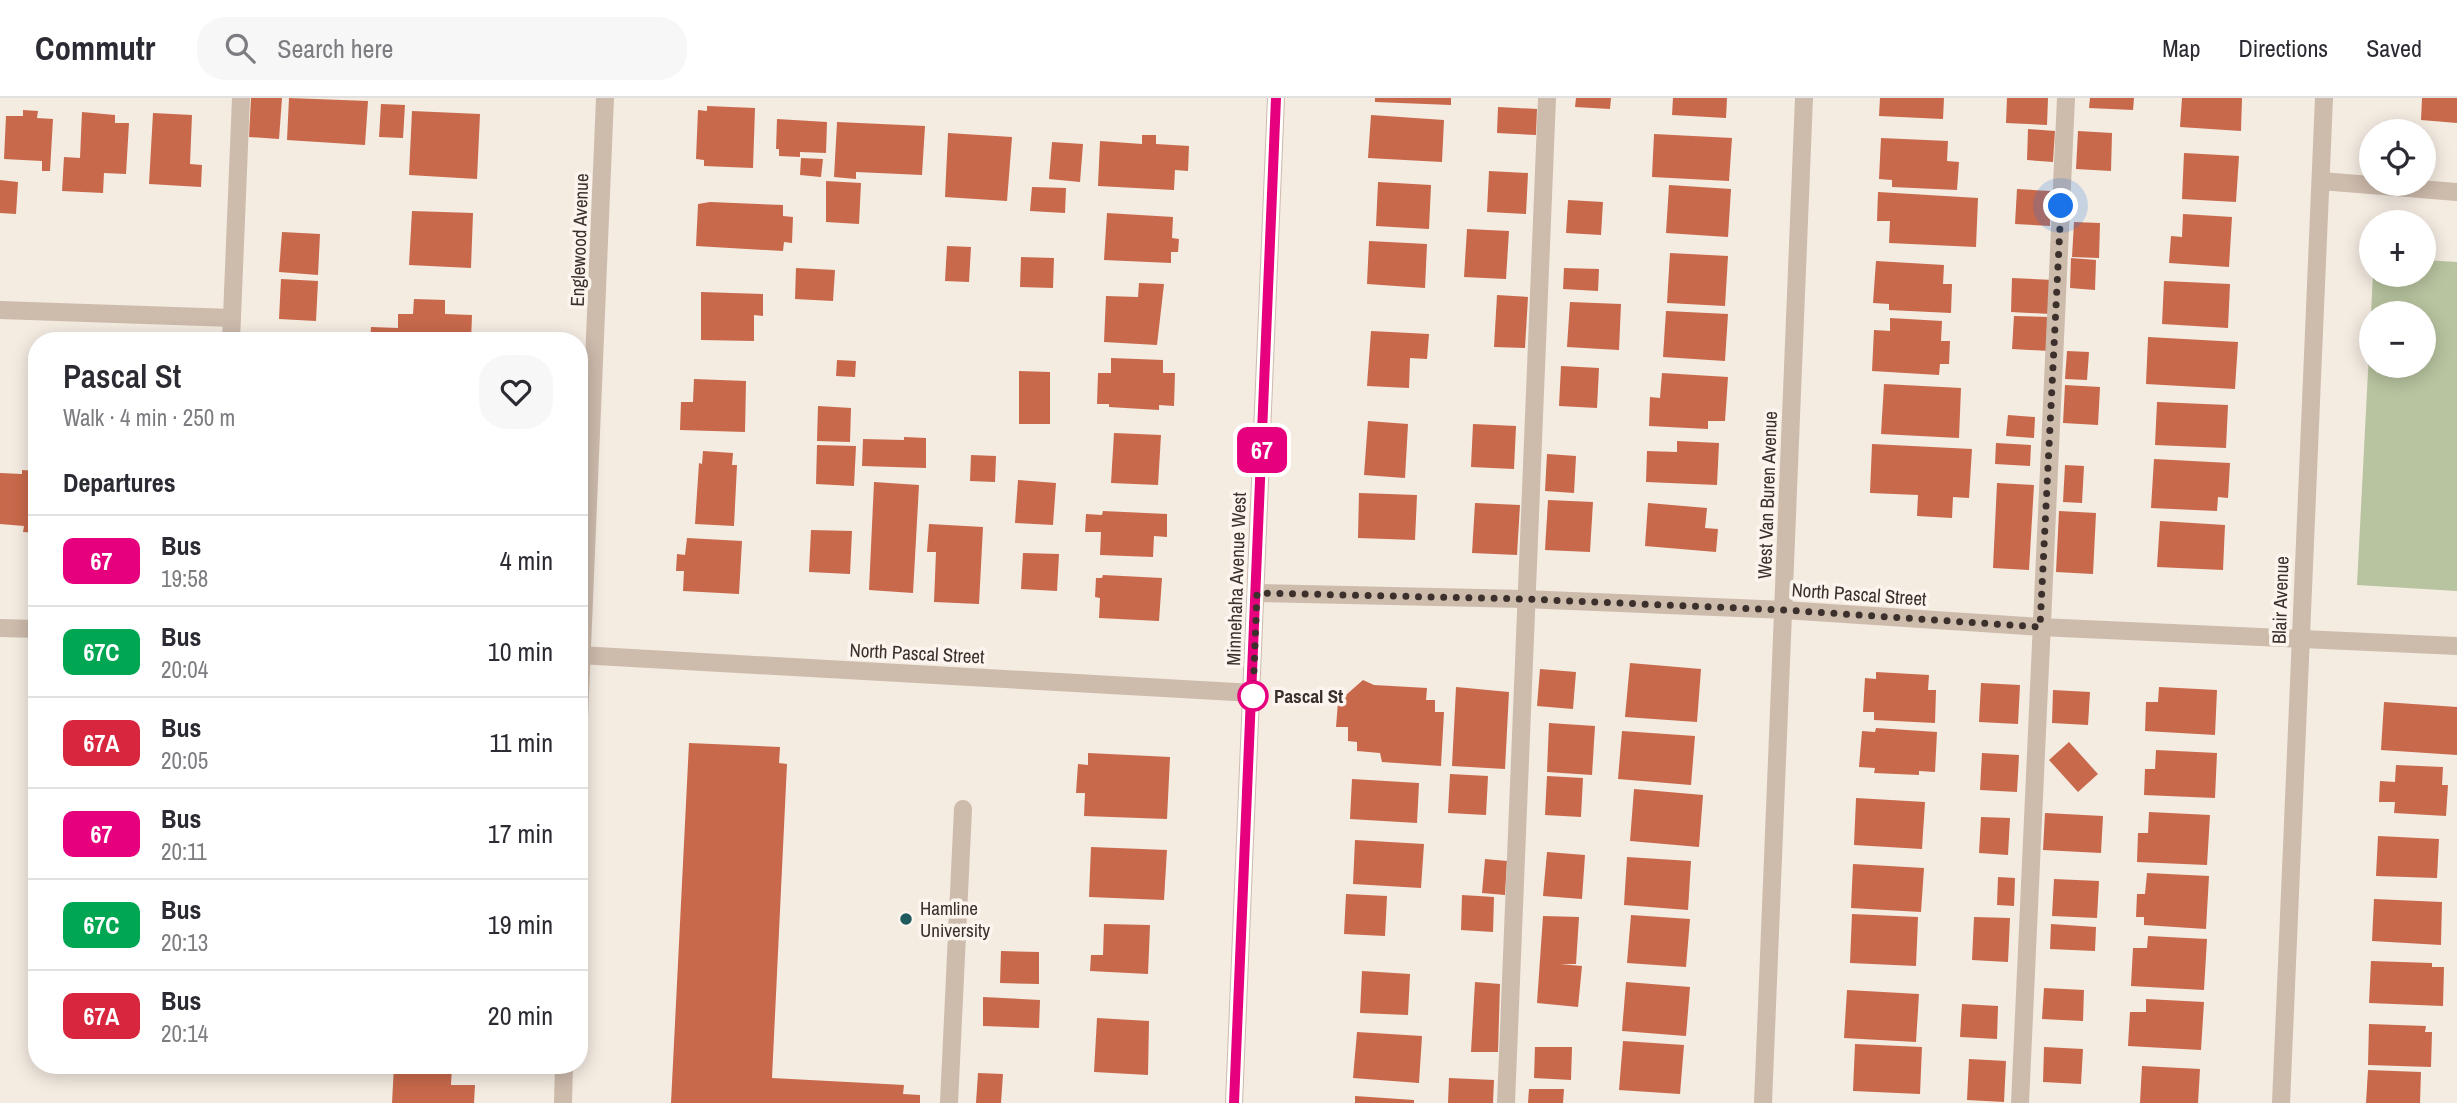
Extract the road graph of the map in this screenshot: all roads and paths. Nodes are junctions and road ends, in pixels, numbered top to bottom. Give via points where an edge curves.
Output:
1 (241, 98) edge
2 (606, 98) edge
3 (1276, 98) edge
4 (1547, 98) edge
5 (1804, 98) edge
6 (2066, 98) edge
7 (2324, 98) edge
8 (2321, 181) junction
9 (2457, 192) edge
10 (0, 310) edge
11 (232, 318) junction
12 (231, 332) edge
13 (588, 499) edge
14 (1257, 593) junction
15 (1524, 599) junction
16 (1784, 610) junction
17 (2040, 627) junction
18 (0, 628) edge
19 (28, 629) edge
20 (2300, 638) junction
21 (2457, 646) edge
22 (588, 655) edge
23 (1253, 693) junction
24 (963, 809) dead end
25 (564, 1074) edge
26 (563, 1103) edge
27 (949, 1103) edge
28 (1234, 1103) edge
29 (1506, 1103) edge
30 (1763, 1103) edge
31 (2020, 1103) edge
32 (2281, 1103) edge

1 - 11 street
2 - 13 street, Englewood Avenue
3 - 14 street, Minnehaha Avenue West
4 - 15 street
5 - 16 street, West Van Buren Avenue
6 - 17 street
7 - 8 street, Blair Avenue
8 - 9 street
8 - 20 street, Blair Avenue
10 - 11 street
11 - 12 street
14 - 15 street, North Pascal Street
14 - 23 street, Minnehaha Avenue West
15 - 16 street, North Pascal Street
15 - 29 street
16 - 17 street, North Pascal Street
16 - 30 street, West Van Buren Avenue
17 - 20 street, North Pascal Street
17 - 31 street
18 - 19 street
20 - 21 street, North Pascal Street
20 - 32 street, Blair Avenue
22 - 23 street, North Pascal Street
23 - 28 street, Minnehaha Avenue West
24 - 27 street
25 - 26 street

